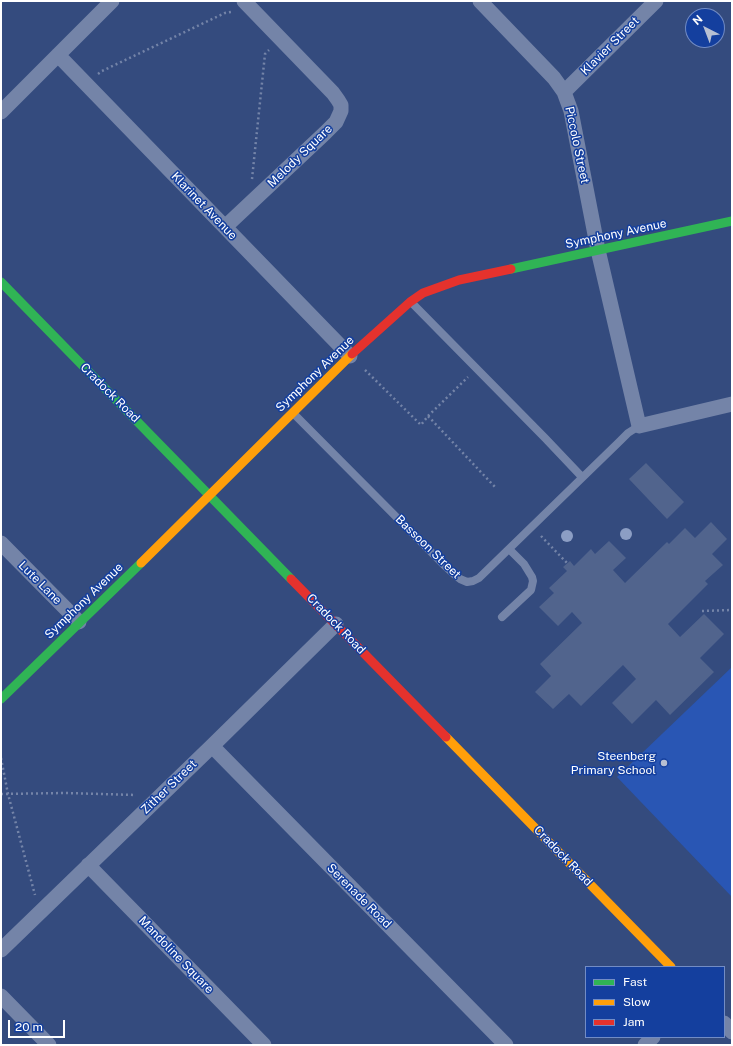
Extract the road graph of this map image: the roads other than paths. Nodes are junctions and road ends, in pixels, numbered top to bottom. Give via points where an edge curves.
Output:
1 (112, 1) edge
2 (480, 1) edge
3 (656, 1) edge
4 (251, 3) edge
5 (58, 55) junction
6 (564, 92) junction
7 (1, 112) edge
8 (732, 221) edge
9 (225, 227) junction
10 (598, 250) junction
11 (1, 282) edge
12 (410, 302) junction
13 (350, 356) junction
14 (732, 404) edge
15 (293, 413) junction
16 (639, 426) junction
17 (582, 477) junction
18 (210, 495) junction
19 (1, 543) edge
20 (509, 549) junction
21 (502, 617) dead end
22 (79, 622) junction
23 (336, 624) junction
24 (1, 699) edge
25 (212, 746) junction
26 (88, 865) junction
27 (1, 950) edge
28 (670, 966) edge
29 (1, 996) edge
30 (725, 1024) edge
31 (732, 1032) edge
32 (49, 1045) edge
33 (264, 1045) edge
34 (506, 1045) edge

1 - 5 street
2 - 6 street, Piccolo Street via 554,78
3 - 6 street, Klavier Street
4 - 9 street, Melody Square via 280,38 333,93 341,105 341,111 336,122 326,133
5 - 7 street
5 - 9 street, Klarinet Avenue
6 - 10 street, Piccolo Street via 571,111
8 - 10 street, Symphony Avenue
9 - 13 street, Klarinet Avenue
10 - 12 street, Symphony Avenue via 459,280 423,293
10 - 16 street
11 - 18 street, Cradock Road
12 - 13 street, Symphony Avenue
12 - 17 lane
13 - 15 street, Symphony Avenue
14 - 16 street, Bassoon Street
15 - 18 street, Symphony Avenue
15 - 20 lane, Bassoon Street via 460,579 467,582 479,578
16 - 17 lane, Bassoon Street via 628,433
17 - 20 lane, Bassoon Street
18 - 22 street, Symphony Avenue
18 - 23 street, Cradock Road
19 - 22 street, Lute Lane
20 - 21 lane via 524,564 533,581 531,590
22 - 24 street, Symphony Avenue
23 - 25 street, Zither Street
23 - 28 street, Cradock Road
25 - 26 street, Zither Street
25 - 34 street, Serenade Road
26 - 27 street, Zither Street
26 - 33 street, Mandoline Square
29 - 32 street
30 - 31 street

